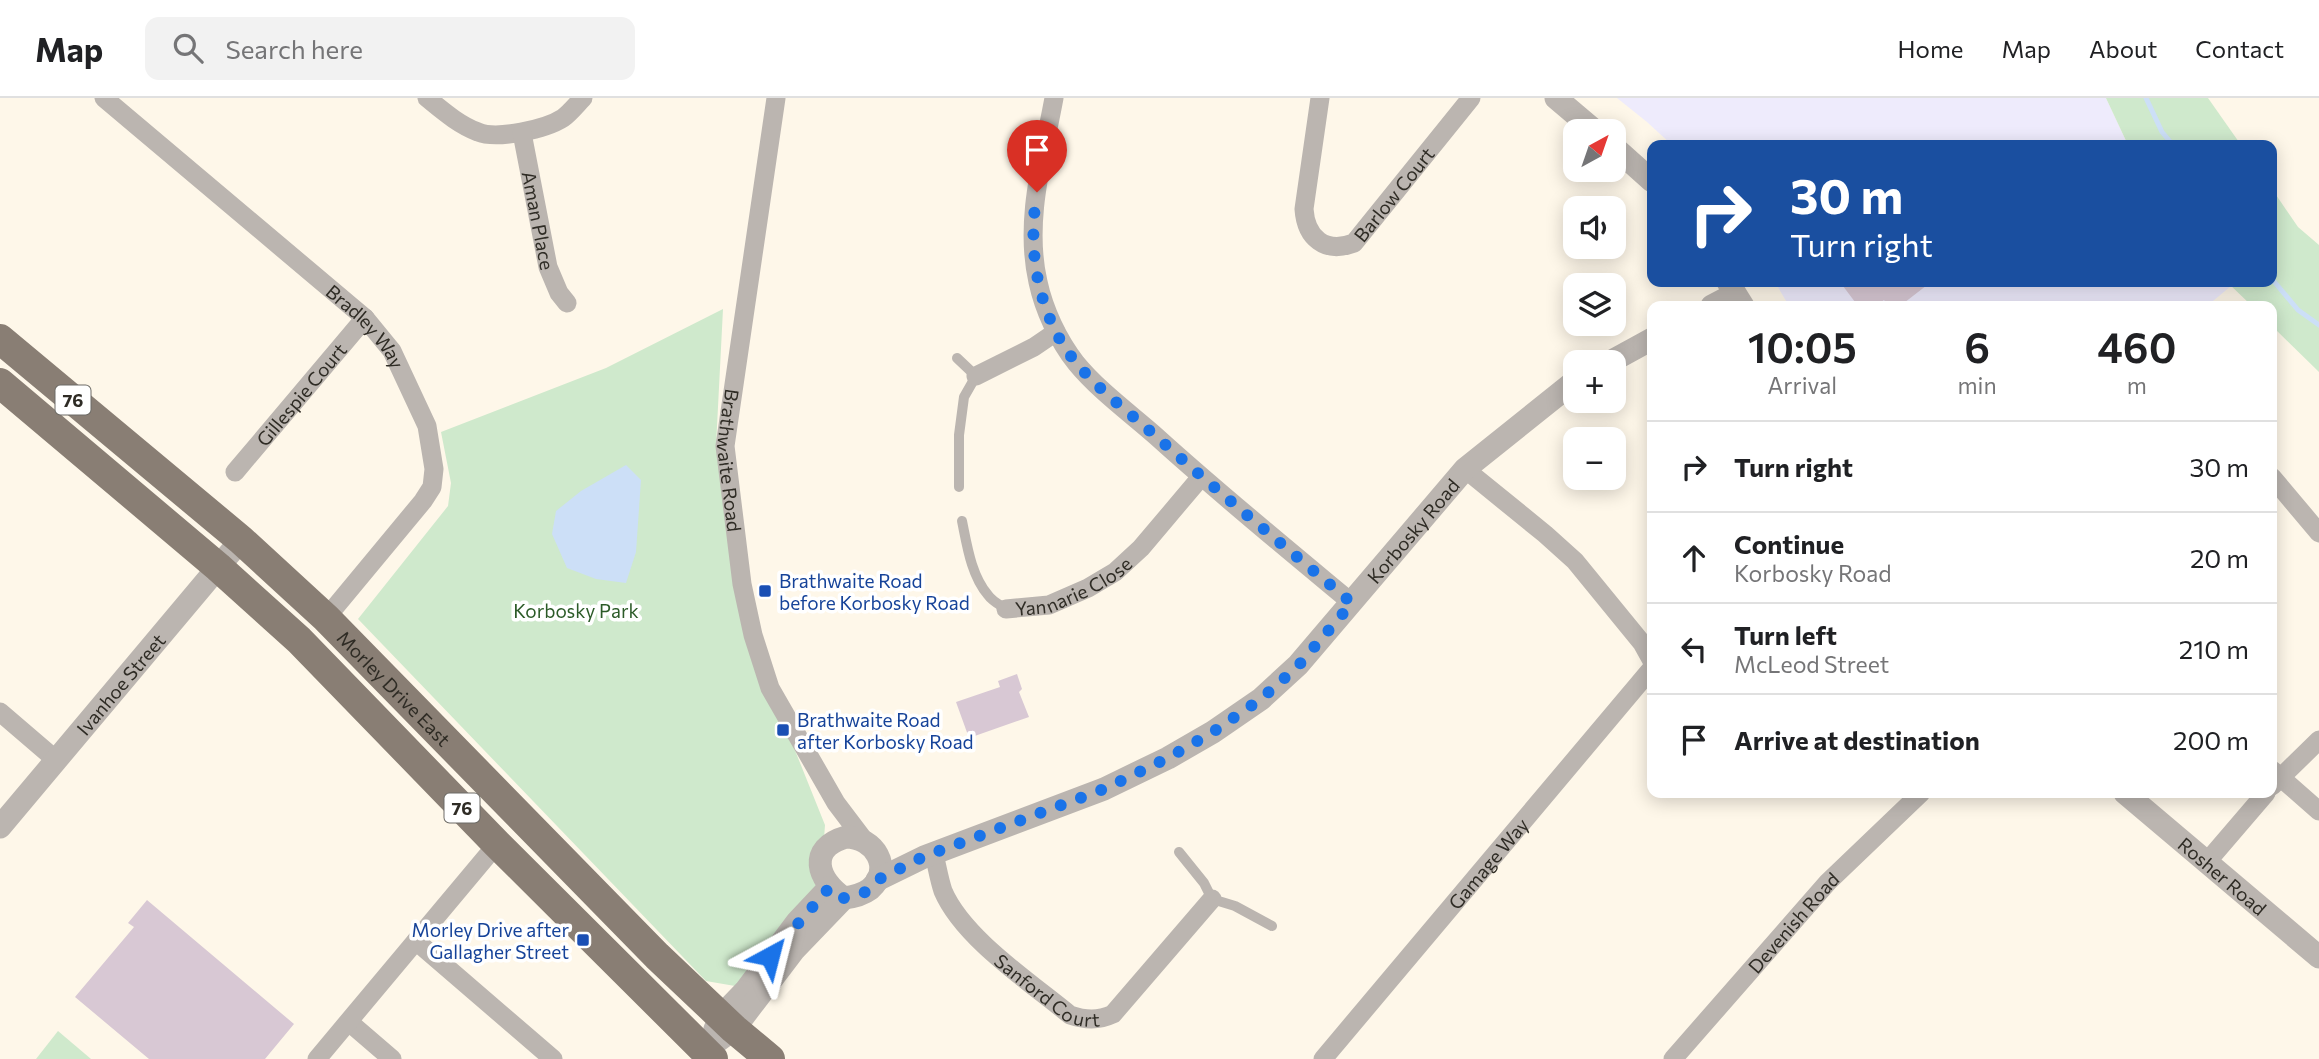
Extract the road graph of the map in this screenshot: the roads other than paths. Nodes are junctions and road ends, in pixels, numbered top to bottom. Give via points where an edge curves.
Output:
1 (104, 98) edge
2 (427, 98) edge
3 (583, 98) edge
4 (776, 98) edge
5 (1054, 98) edge
6 (1320, 98) edge
7 (1471, 98) edge
8 (1556, 98) edge
9 (1581, 119) edge
10 (522, 132) junction
11 (1626, 158) edge
12 (1647, 177) edge
13 (567, 303) dead end
14 (365, 318) junction
15 (1056, 332) junction
16 (0, 339) edge
17 (1647, 342) edge
18 (1626, 353) edge
19 (957, 358) dead end
20 (976, 376) junction
21 (0, 383) edge
22 (1563, 390) edge
23 (1465, 468) junction
24 (234, 472) dead end
25 (1201, 477) junction
26 (2277, 483) edge
27 (959, 487) dead end
28 (962, 521) dead end
29 (2319, 533) edge
30 (240, 540) junction
31 (218, 567) junction
32 (1352, 603) junction
33 (1006, 608) joint
34 (326, 618) junction
35 (1647, 652) edge
36 (1647, 674) edge
37 (0, 712) edge
38 (2319, 740) edge
39 (57, 760) junction
40 (2277, 775) edge
41 (2277, 780) edge
42 (1917, 798) edge
43 (2131, 798) edge
44 (2262, 798) edge
45 (836, 803) junction
46 (2319, 811) edge
47 (0, 827) edge
48 (837, 839) junction
49 (868, 843) junction
50 (497, 844) junction
51 (1179, 852) dead end
52 (929, 855) junction
53 (2206, 863) junction
54 (877, 880) junction
55 (836, 893) junction
56 (1212, 899) junction
57 (1272, 926) dead end
58 (416, 942) junction
59 (2319, 957) edge
60 (349, 1021) junction
61 (727, 1023) junction
62 (705, 1056) edge
63 (317, 1059) edge
64 (392, 1059) edge
65 (553, 1059) edge
66 (770, 1059) edge
67 (1323, 1059) edge
68 (1673, 1059) edge

1 - 14 street, Bradley Way
2 - 10 street via 480,134
3 - 10 street via 562,118
4 - 45 street, Brathwaite Road via 725,446 742,584 754,635 771,688
5 - 15 street via 1033,216 1038,284
6 - 7 street, Barlow Court via 1304,209 1309,232 1330,246 1354,243
8 - 9 street
10 - 13 street, Aman Place via 548,267
11 - 12 street
14 - 24 street, Gillespie Court
14 - 34 street, Bradley Way via 392,351 427,426 432,487
15 - 20 street
15 - 25 street via 1076,363
16 - 30 main road, Morley Drive East / 76
17 - 18 street
19 - 20 lane
20 - 27 lane via 964,397
21 - 31 main road, Morley Drive East / 76
22 - 23 street, Korbosky Road
23 - 32 street, Korbosky Road
23 - 35 street via 1575,561
25 - 32 street
25 - 33 street, Yannarie Close via 1115,572 1049,605
26 - 29 street
28 - 33 lane, Yannarie Close via 979,580 989,597
30 - 31 street, Ivanhoe Street
30 - 34 main road, Morley Drive East / 76
31 - 39 street, Ivanhoe Street
31 - 50 main road, Morley Drive East / 76 via 299,640
32 - 52 street, Korbosky Road via 1298,666 1213,732 1104,789
34 - 61 main road, Morley Drive East / 76
36 - 67 street, Gamage Way
37 - 39 street
38 - 40 street
39 - 47 street, Ivanhoe Street
41 - 46 street
42 - 68 street, Devenish Road via 1828,882
43 - 53 street, Rosher Road
44 - 53 street
45 - 48 street, Brathwaite Road
45 - 49 street, Brathwaite Road
48 - 49 street via 855,836
48 - 55 street via 820,861 820,871
49 - 52 street
49 - 54 street via 880,862
50 - 58 street
50 - 62 main road, Morley Drive East / 76
51 - 56 lane
52 - 54 street, Korbosky Road
52 - 56 street, Sanford Court via 943,890 970,932 1070,1015 1082,1019 1113,1014
53 - 59 street, Rosher Road
54 - 55 street via 864,893
55 - 61 street via 797,922
56 - 57 lane
58 - 60 street
58 - 65 street
60 - 63 street
60 - 64 street
61 - 62 street
61 - 66 main road, Morley Drive East / 76

